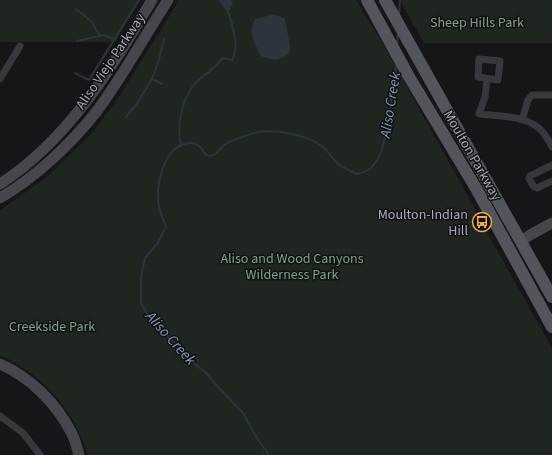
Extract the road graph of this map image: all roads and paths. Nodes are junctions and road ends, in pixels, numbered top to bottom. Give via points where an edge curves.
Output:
1 (152, 0) edge
2 (168, 0) edge
3 (367, 0) edge
4 (385, 0) edge
5 (20, 46) dead end
6 (0, 79) edge
7 (487, 79) dead end
8 (552, 94) edge
9 (522, 120) junction
10 (552, 148) edge
11 (552, 165) edge
12 (552, 181) edge
13 (0, 184) edge
14 (477, 190) junction
15 (0, 198) edge
16 (552, 223) edge
17 (552, 231) edge
18 (521, 241) junction
19 (531, 289) junction
20 (552, 297) edge
21 (552, 327) edge
22 (0, 364) edge
23 (0, 416) edge
24 (40, 455) edge
25 (79, 455) edge

1 - 13 main road, Aliso Viejo Parkway via 115,60 66,127 42,151
2 - 15 main road, Aliso Viejo Parkway via 118,81 77,134 31,177
3 - 14 main road, Moulton Parkway via 408,75
4 - 18 main road, Moulton Parkway
5 - 6 street
7 - 9 street via 485,97 479,114
8 - 9 street via 532,95
9 - 10 street via 540,129
11 - 12 street via 530,176 529,179 537,188
14 - 18 main road via 489,200 510,237
14 - 19 main road, Moulton Parkway
16 - 18 main road
17 - 18 main road via 534,240
18 - 19 main road via 520,255 529,271
18 - 20 main road, Moulton Parkway
19 - 21 main road, Moulton Parkway
22 - 25 main road via 39,390 59,413 72,433
23 - 24 street via 23,433

